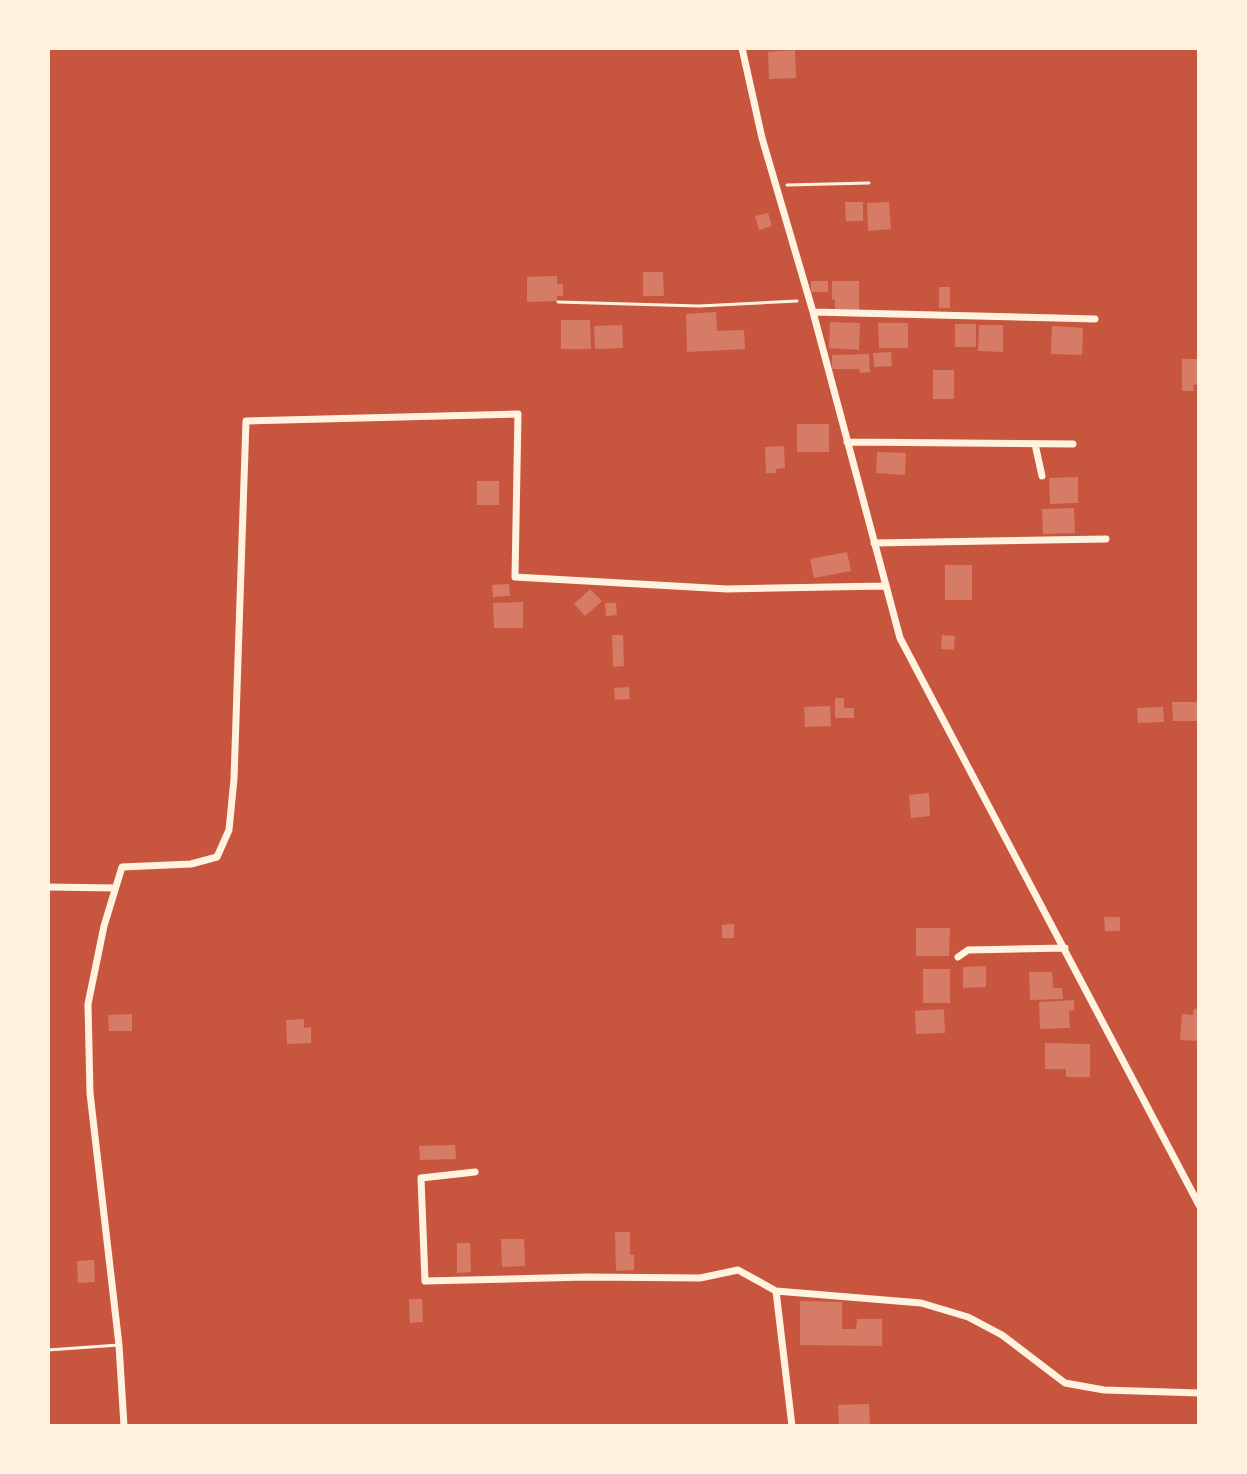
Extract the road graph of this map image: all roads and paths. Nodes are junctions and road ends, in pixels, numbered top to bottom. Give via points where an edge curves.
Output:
1 (742, 48) edge
2 (869, 183) dead end
3 (775, 186) junction
4 (809, 300) junction
5 (558, 302) dead end
6 (813, 312) junction
7 (1095, 319) dead end
8 (847, 442) junction
9 (1035, 444) junction
10 (1073, 444) dead end
11 (1042, 476) dead end
12 (1106, 539) dead end
13 (874, 543) junction
14 (884, 586) junction
15 (48, 887) edge
16 (115, 888) junction
17 (1065, 948) junction
18 (958, 957) dead end
19 (475, 1172) dead end
20 (1199, 1205) edge
21 (776, 1291) junction
22 (119, 1345) junction
23 (48, 1350) edge
24 (1199, 1393) edge
25 (124, 1426) edge
26 (792, 1426) edge

1 - 3 street
2 - 3 path
3 - 4 street
4 - 5 path via 699,306
4 - 6 street
6 - 7 street
6 - 8 street
8 - 9 street
8 - 13 street
9 - 10 street
9 - 11 street
12 - 13 street
13 - 14 street
14 - 16 street via 727,589 515,577 518,414 246,421 229,830 217,857 191,864 122,867
14 - 17 street via 900,638
15 - 16 street
16 - 22 street via 88,1004 90,1093
17 - 18 street via 968,950
17 - 20 street
19 - 21 street via 421,1178 425,1281 700,1278 738,1270
21 - 24 street via 921,1303 968,1317 1002,1335 1065,1383 1104,1390
21 - 26 street
22 - 23 lane
22 - 25 street

